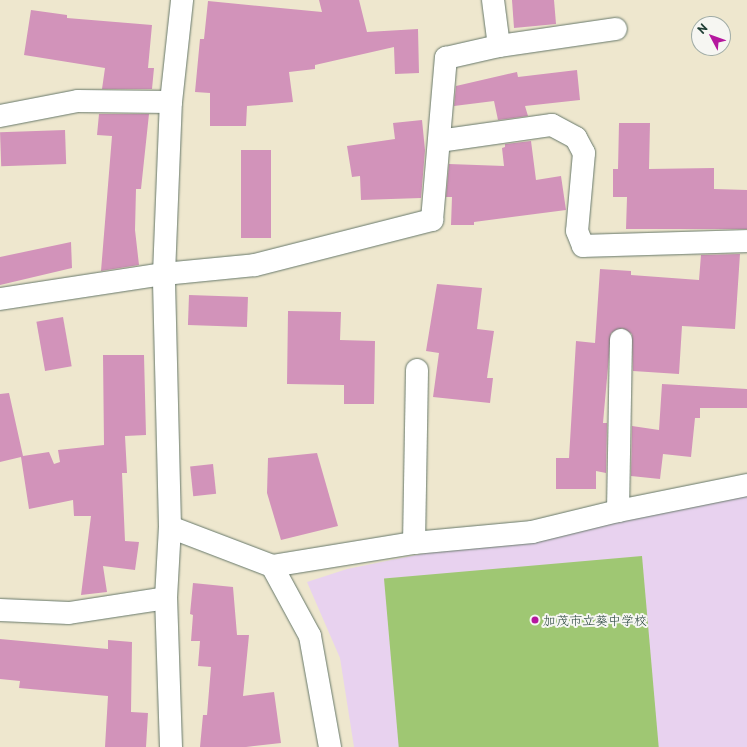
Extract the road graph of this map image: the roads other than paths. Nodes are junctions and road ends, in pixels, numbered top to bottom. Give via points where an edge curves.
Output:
1 (182, 0) edge
2 (493, 0) edge
3 (616, 29) dead end
4 (499, 46) junction
5 (171, 102) junction
6 (0, 116) edge
7 (440, 141) junction
8 (747, 241) edge
9 (164, 274) junction
10 (0, 299) edge
11 (621, 340) dead end
12 (418, 370) dead end
13 (747, 485) edge
14 (618, 510) junction
15 (170, 527) junction
16 (414, 543) junction
17 (272, 566) junction
18 (166, 598) junction
19 (0, 610) edge
20 (171, 747) edge
21 (330, 747) edge

1 - 5 street
2 - 4 street
3 - 4 street
4 - 7 street via 446,58
5 - 6 street via 78,101
5 - 9 street
7 - 8 street via 552,125 576,138 584,153 577,231 583,246
7 - 9 street via 432,220 255,265
9 - 10 street
9 - 15 street
11 - 14 street
12 - 16 street
13 - 14 street
14 - 16 street via 532,532
15 - 17 street
15 - 18 street
16 - 17 street
17 - 21 street via 310,636
18 - 19 street via 69,613
18 - 20 street

